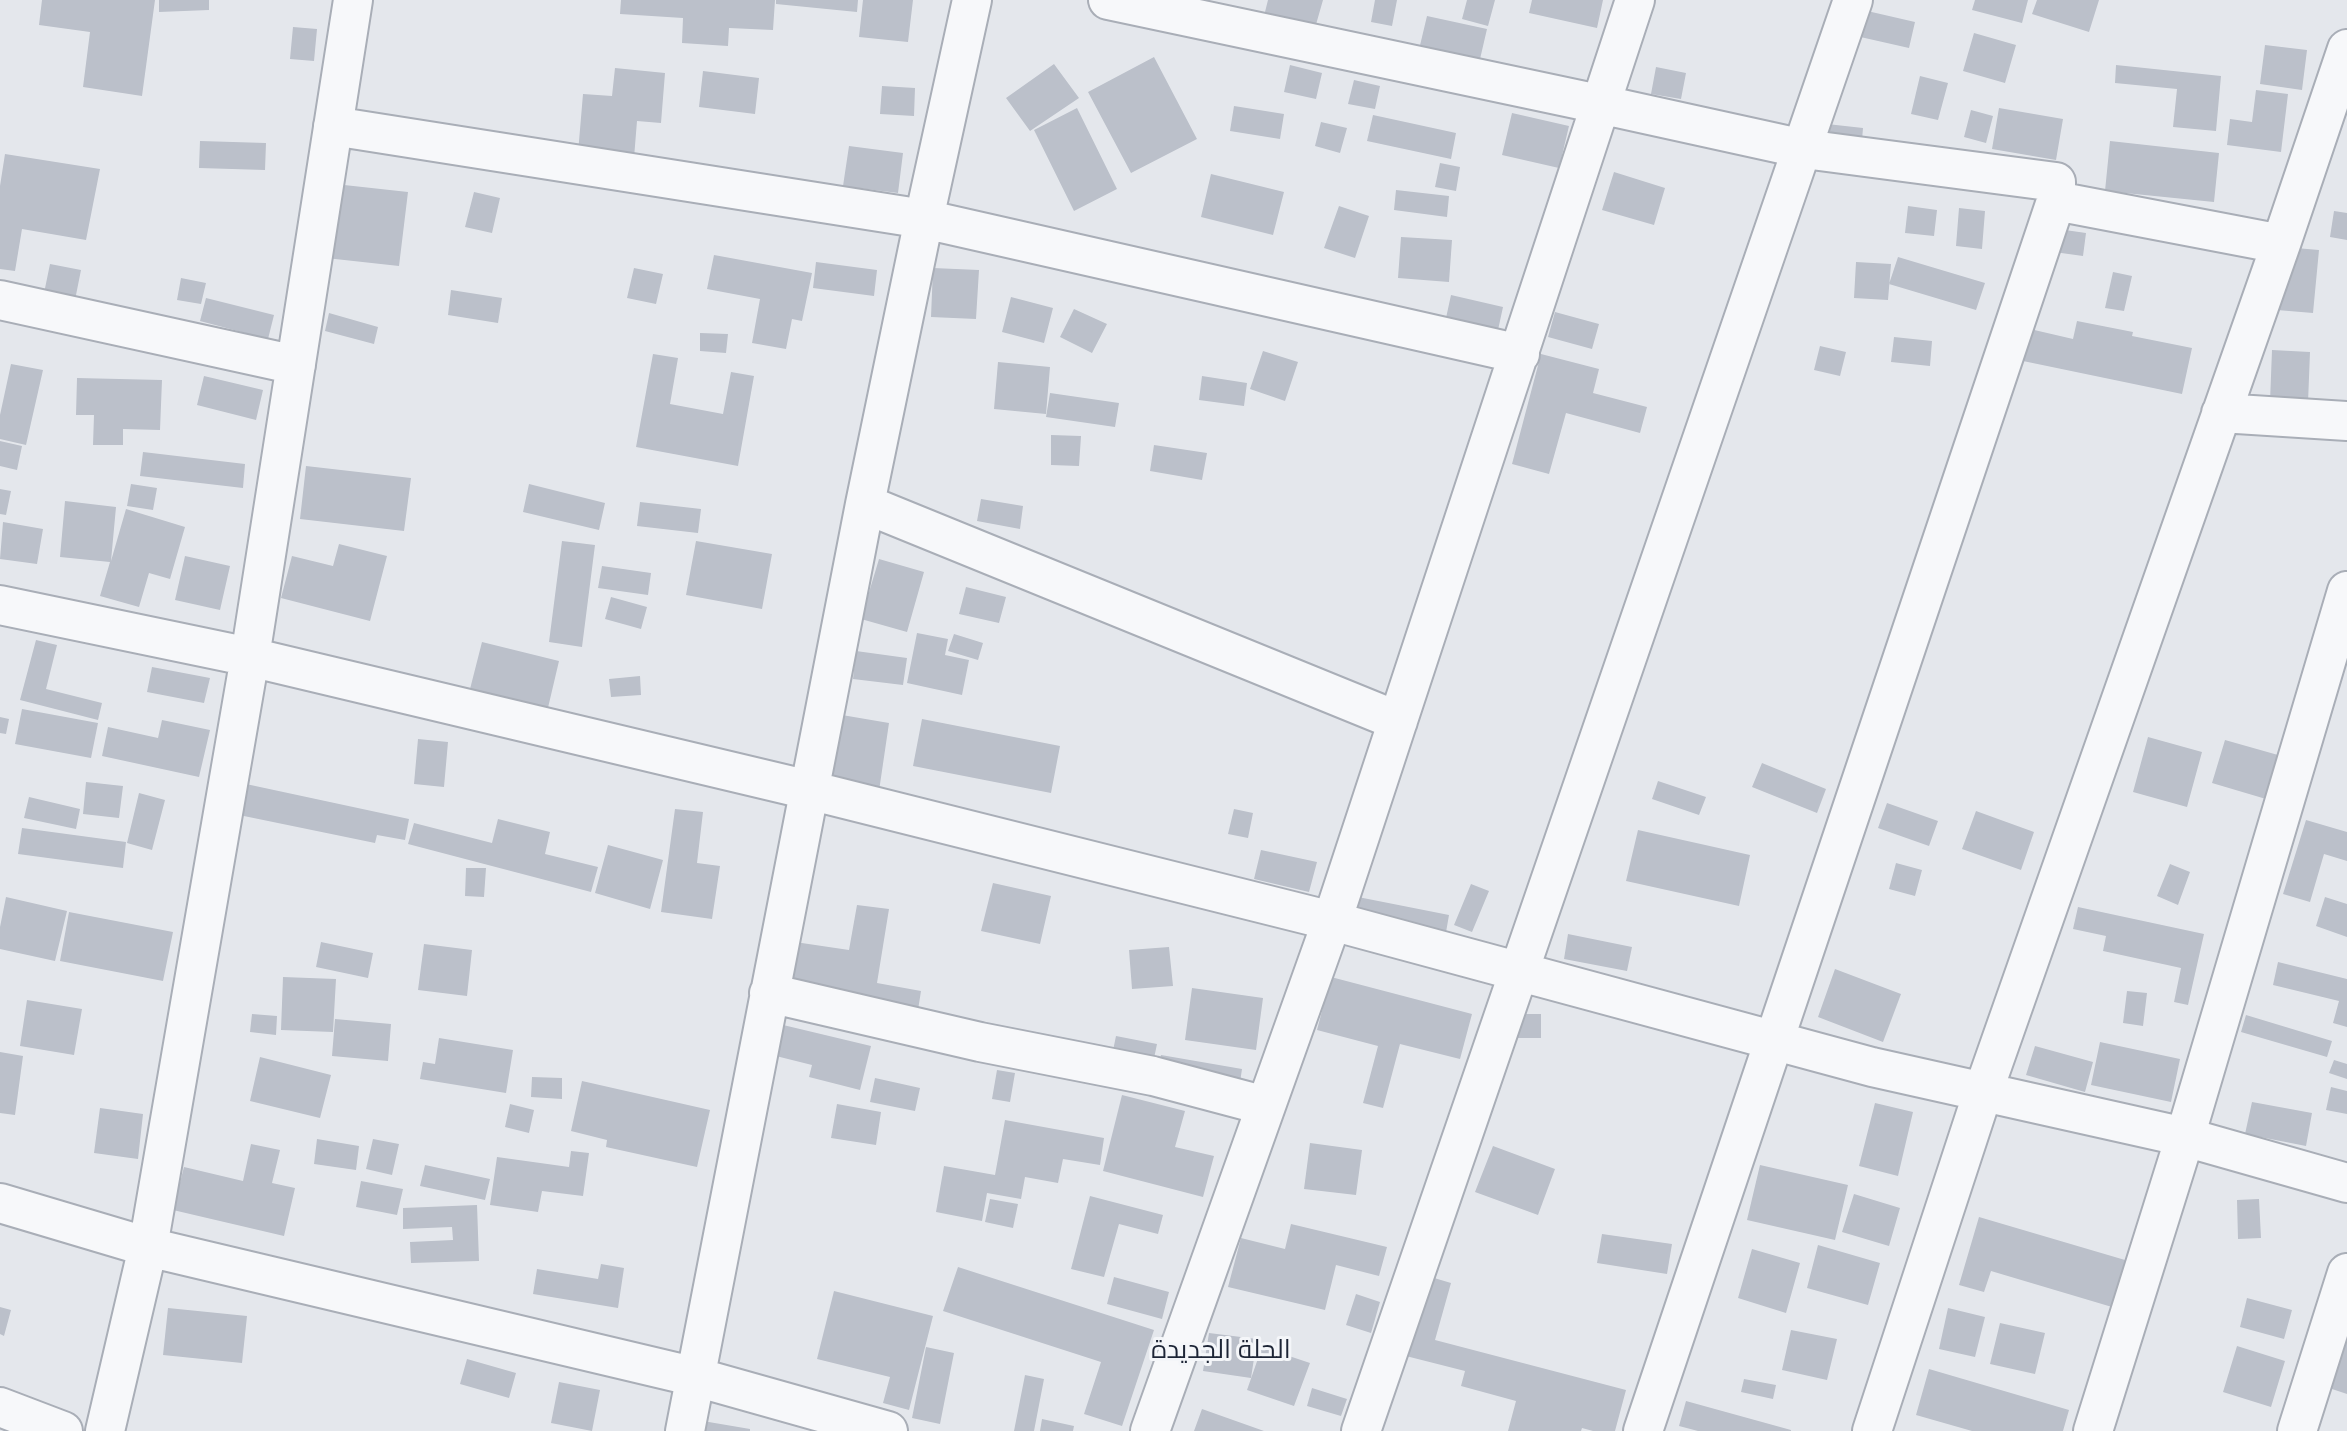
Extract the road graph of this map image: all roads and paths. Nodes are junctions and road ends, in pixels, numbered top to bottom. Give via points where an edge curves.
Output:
1 (353, 0) edge
2 (972, 0) edge
3 (1108, 0) edge
4 (1635, 0) edge
5 (1853, 0) edge
6 (2347, 49) edge
7 (1599, 104) junction
8 (333, 126) junction
9 (1804, 149) junction
10 (2056, 201) junction
11 (924, 219) junction
12 (2281, 244) junction
13 (0, 300) edge
14 (1520, 354) junction
15 (296, 365) junction
16 (2221, 413) junction
17 (2347, 421) edge
18 (865, 504) junction
19 (2347, 591) edge
20 (0, 605) edge
21 (250, 657) junction
22 (1398, 721) junction
23 (809, 790) junction
24 (1332, 921) junction
25 (1519, 972) junction
26 (769, 993) junction
27 (1774, 1040) junction
28 (1983, 1092) junction
29 (1266, 1106) junction
30 (2185, 1137) junction
31 (2347, 1183) edge
32 (0, 1203) edge
33 (148, 1247) junction
34 (2347, 1273) edge
35 (696, 1377) junction
36 (0, 1407) edge
37 (63, 1431) edge
38 (105, 1431) edge
39 (685, 1431) edge
40 (888, 1431) edge
41 (1150, 1431) edge
42 (1361, 1431) edge
43 (1643, 1431) edge
44 (1872, 1431) edge
45 (2093, 1431) edge
46 (2297, 1431) edge

1 - 8 street
2 - 11 street
3 - 7 street
4 - 7 street
5 - 9 street
6 - 12 street
7 - 9 street
7 - 14 street
8 - 11 street
8 - 15 street
9 - 10 street via 2056,182
9 - 25 street
10 - 12 street
10 - 27 street
11 - 14 street
11 - 18 street
12 - 16 street
13 - 15 street
14 - 22 street
15 - 21 street
16 - 17 street
16 - 28 street
18 - 22 street
18 - 23 street
19 - 30 street
20 - 21 street
21 - 23 street
21 - 33 street
22 - 24 street
23 - 24 street
23 - 26 street
24 - 25 street
24 - 29 street
25 - 27 street
25 - 42 street
26 - 29 street via 1153,1076
26 - 35 street
27 - 28 street
27 - 43 street
28 - 30 street
28 - 44 street
29 - 41 street
30 - 31 street
30 - 45 street
32 - 33 street
33 - 35 street
33 - 38 street
34 - 46 street
35 - 39 street
35 - 40 street
36 - 37 street

